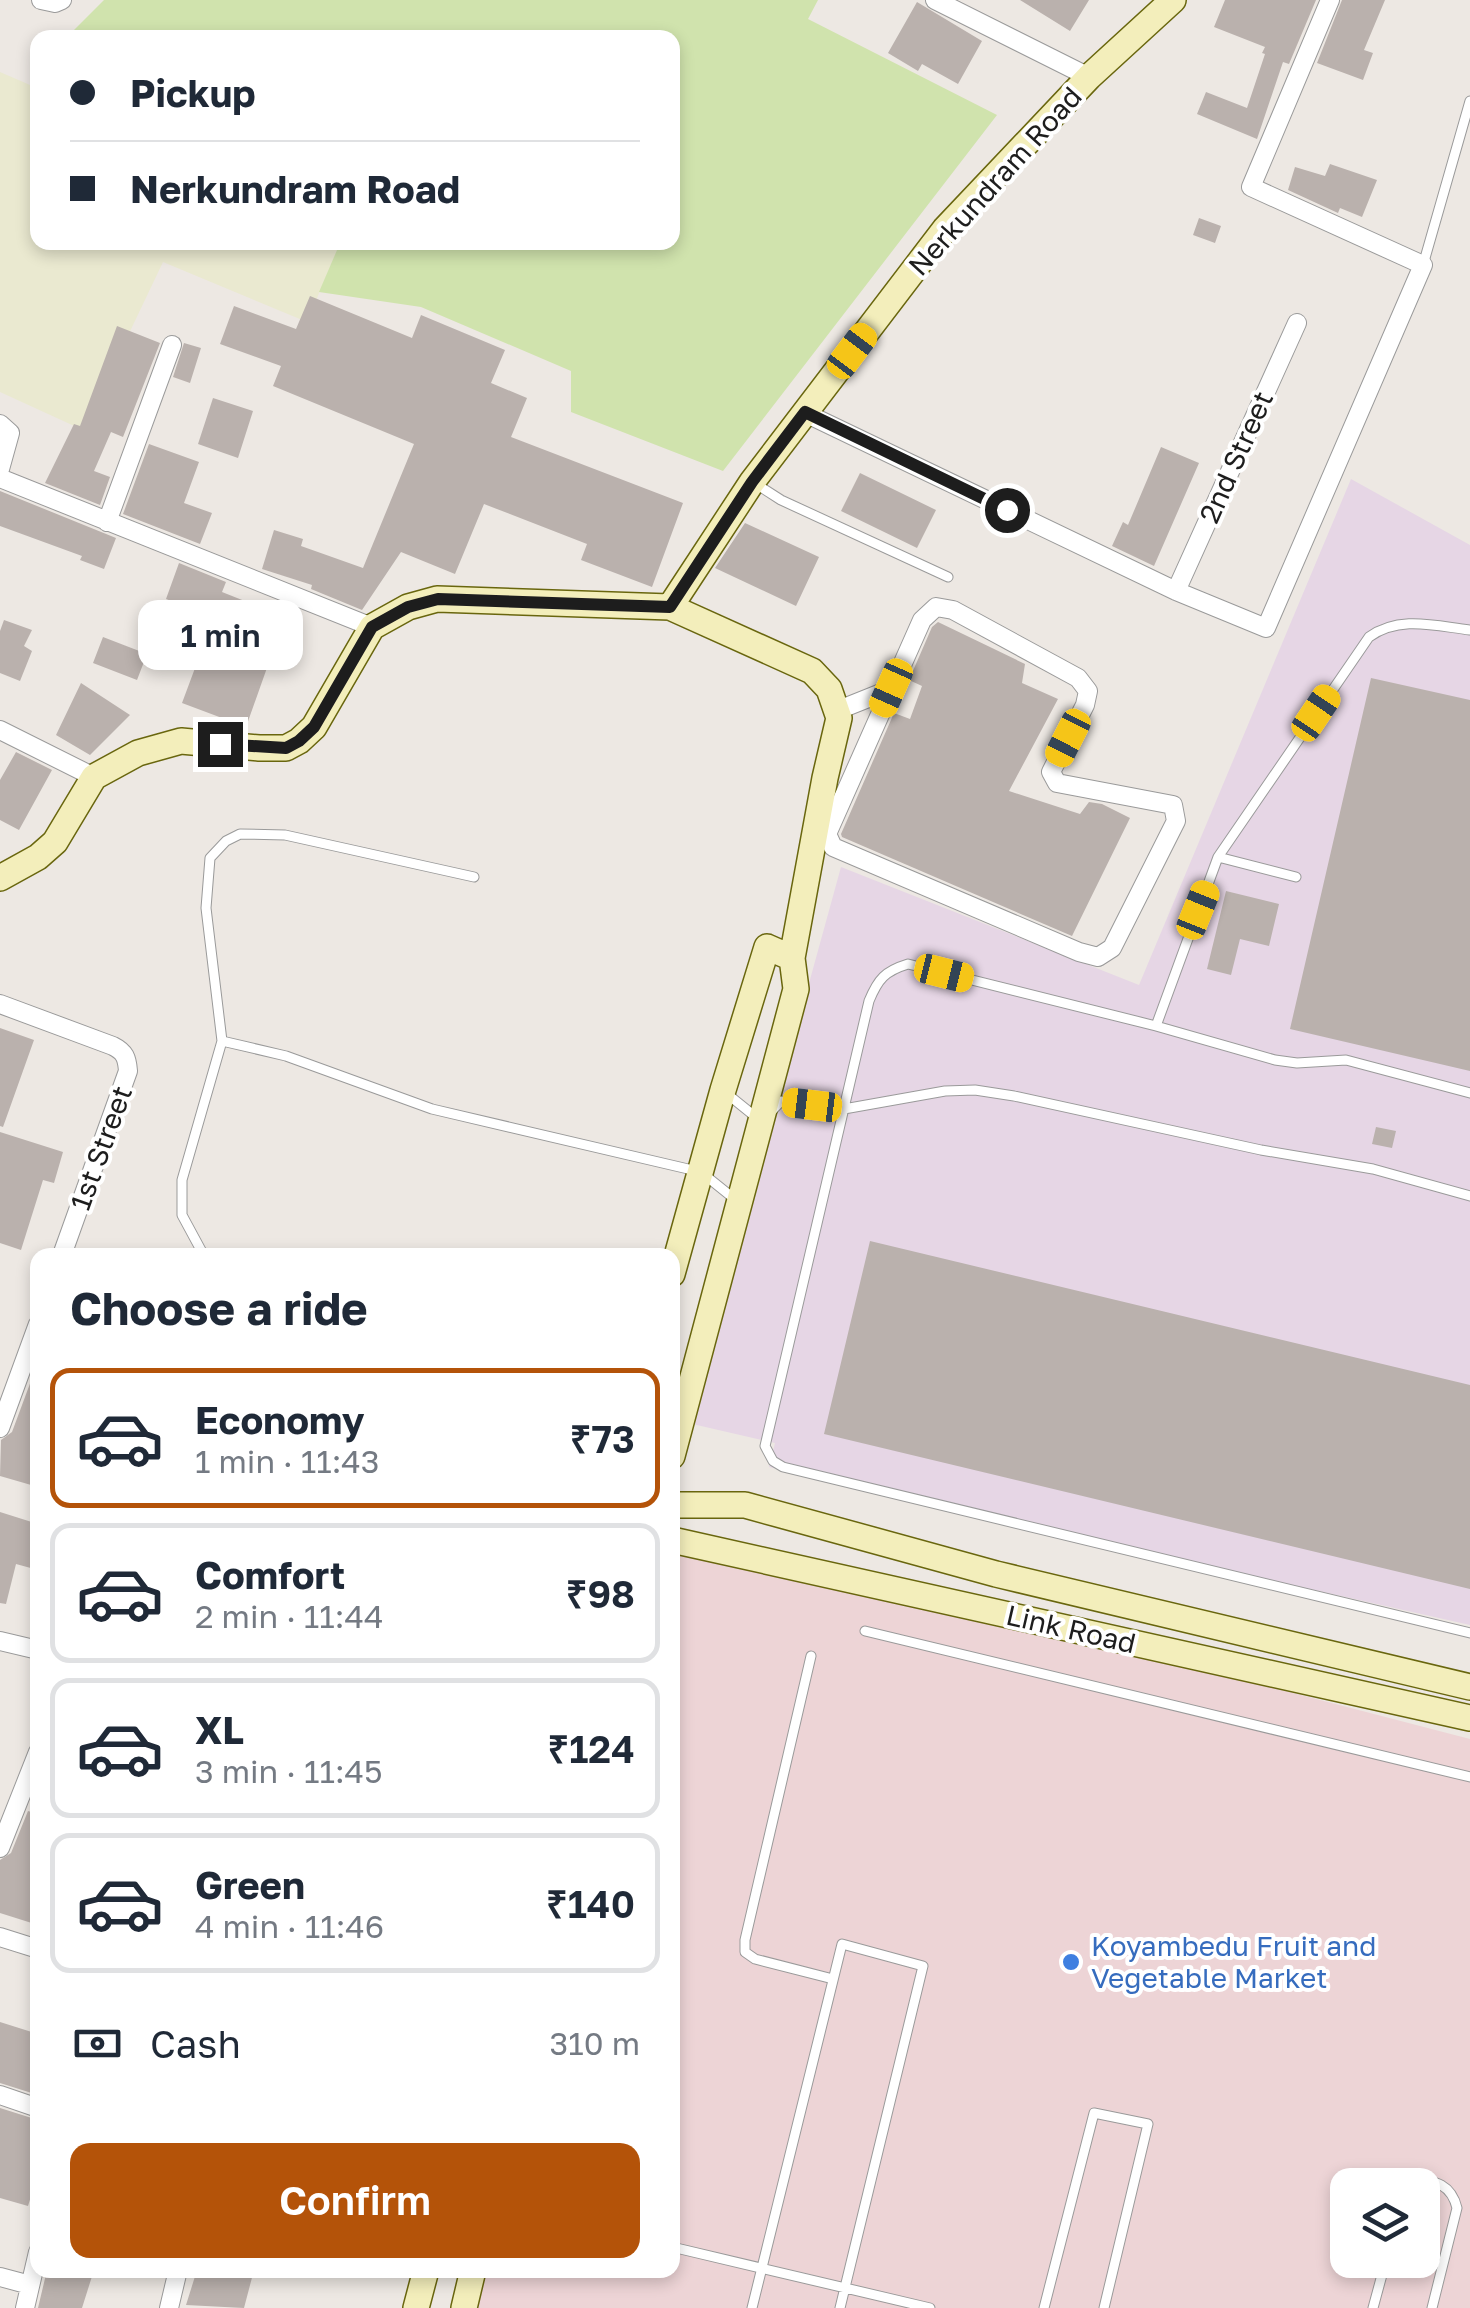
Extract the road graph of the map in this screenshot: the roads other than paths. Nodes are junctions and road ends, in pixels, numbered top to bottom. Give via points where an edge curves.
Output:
1 (41, 0) edge
2 (62, 0) edge
3 (935, 0) edge
4 (1174, 0) edge
5 (1330, 0) edge
6 (1089, 77) junction
7 (1470, 101) edge
8 (1424, 265) junction
9 (1297, 323) dead end
10 (172, 345) dead end
11 (805, 412) junction
12 (0, 424) edge
13 (0, 469) edge
14 (0, 478) edge
15 (752, 482) junction
16 (107, 522) junction
17 (948, 576) dead end
18 (1176, 590) junction
19 (670, 607) junction
20 (372, 627) junction
21 (1470, 630) edge
22 (891, 688) junction
23 (836, 711) junction
24 (0, 730) edge
25 (94, 777) junction
26 (836, 782) junction
27 (1218, 858) junction
28 (474, 877) dead end
29 (0, 878) edge
30 (1296, 878) dead end
31 (792, 958) junction
32 (0, 1004) edge
33 (1156, 1026) junction
34 (222, 1041) junction
35 (723, 1090) junction
36 (1470, 1093) edge
37 (844, 1109) junction
38 (762, 1122) junction
39 (700, 1172) junction
40 (1470, 1196) edge
41 (741, 1204) junction
42 (65, 1248) edge
43 (200, 1248) edge
44 (679, 1248) edge
45 (30, 1346) edge
46 (680, 1427) edge
47 (0, 1428) edge
48 (680, 1504) edge
49 (680, 1542) edge
50 (865, 1631) dead end
51 (1470, 1633) edge
52 (0, 1641) edge
53 (30, 1648) edge
54 (812, 1656) dead end
55 (1470, 1687) edge
56 (1470, 1718) edge
57 (30, 1772) edge
58 (1470, 1777) edge
59 (0, 1848) edge
60 (0, 1938) edge
61 (30, 1947) edge
62 (833, 1979) junction
63 (0, 2095) edge
64 (30, 2105) edge
65 (1440, 2184) edge
66 (680, 2249) edge
67 (762, 2268) junction
68 (1440, 2276) edge
69 (0, 2277) edge
70 (32, 2278) edge
71 (176, 2278) edge
72 (424, 2278) edge
73 (472, 2278) edge
74 (1381, 2278) edge
75 (1440, 2278) edge
76 (30, 2284) junction
77 (844, 2288) junction
78 (24, 2308) edge
79 (169, 2308) edge
80 (416, 2308) edge
81 (464, 2308) edge
82 (752, 2308) edge
83 (840, 2308) edge
84 (930, 2308) edge
85 (1044, 2308) edge
86 (1104, 2308) edge
87 (1373, 2308) edge
88 (1432, 2308) edge

1 - 2 street
3 - 6 street
4 - 6 street, Nerkundram Road
5 - 8 street via 1250,187
6 - 11 street, Nerkundram Road via 945,229
7 - 8 lane
8 - 18 street via 1266,628
9 - 18 street, 2nd Street
10 - 16 street
11 - 15 street, Nerkundram Road
11 - 18 street
12 - 13 street via 10,434
14 - 16 street
15 - 17 lane
15 - 19 street, Nerkundram Road
16 - 20 street
19 - 20 street via 438,599
19 - 23 street via 812,672 829,689
20 - 25 street via 314,727 299,741 259,748 181,741 138,753
21 - 27 lane via 1401,622 1370,637
22 - 23 street
22 - 26 street
22 - 26 street via 922,620 936,608 953,610 1078,678 1088,691 1086,705 1051,772 1058,783 1158,800 1172,805 1176,821 1112,948 1098,957 1079,952 833,847 826,834
23 - 26 street
24 - 25 street
25 - 29 street via 55,842
26 - 31 street
27 - 30 lane
27 - 33 lane
28 - 34 lane via 285,835 240,834 226,841 210,858 206,908
31 - 35 street via 767,948
31 - 38 street via 796,989
32 - 42 street, 1st Street via 114,1046 127,1059
33 - 36 lane via 1275,1060 1346,1060
33 - 37 lane via 908,964 880,977 869,1001
34 - 39 lane via 286,1056 432,1109
34 - 43 lane via 182,1180 182,1215
35 - 38 lane
35 - 39 street
37 - 38 lane via 781,1101
37 - 40 lane via 975,1090 1373,1169
37 - 51 lane via 765,1446 773,1461
38 - 41 street
39 - 41 lane
39 - 44 street
41 - 46 street
45 - 47 street
48 - 55 street via 745,1505 996,1574
49 - 56 street, Link Road
50 - 58 lane
52 - 53 street
54 - 62 lane via 745,1940 755,1958
57 - 59 street
60 - 61 street
62 - 67 lane
62 - 77 lane via 842,1944 923,1966
63 - 64 street
65 - 68 lane via 1457,2208
66 - 67 lane
67 - 77 lane
67 - 82 lane
69 - 76 street
70 - 76 street
71 - 79 street
72 - 80 street
73 - 81 street
74 - 87 lane
75 - 88 lane
76 - 78 street
77 - 83 lane
77 - 84 lane
85 - 86 lane via 1094,2112 1148,2124

